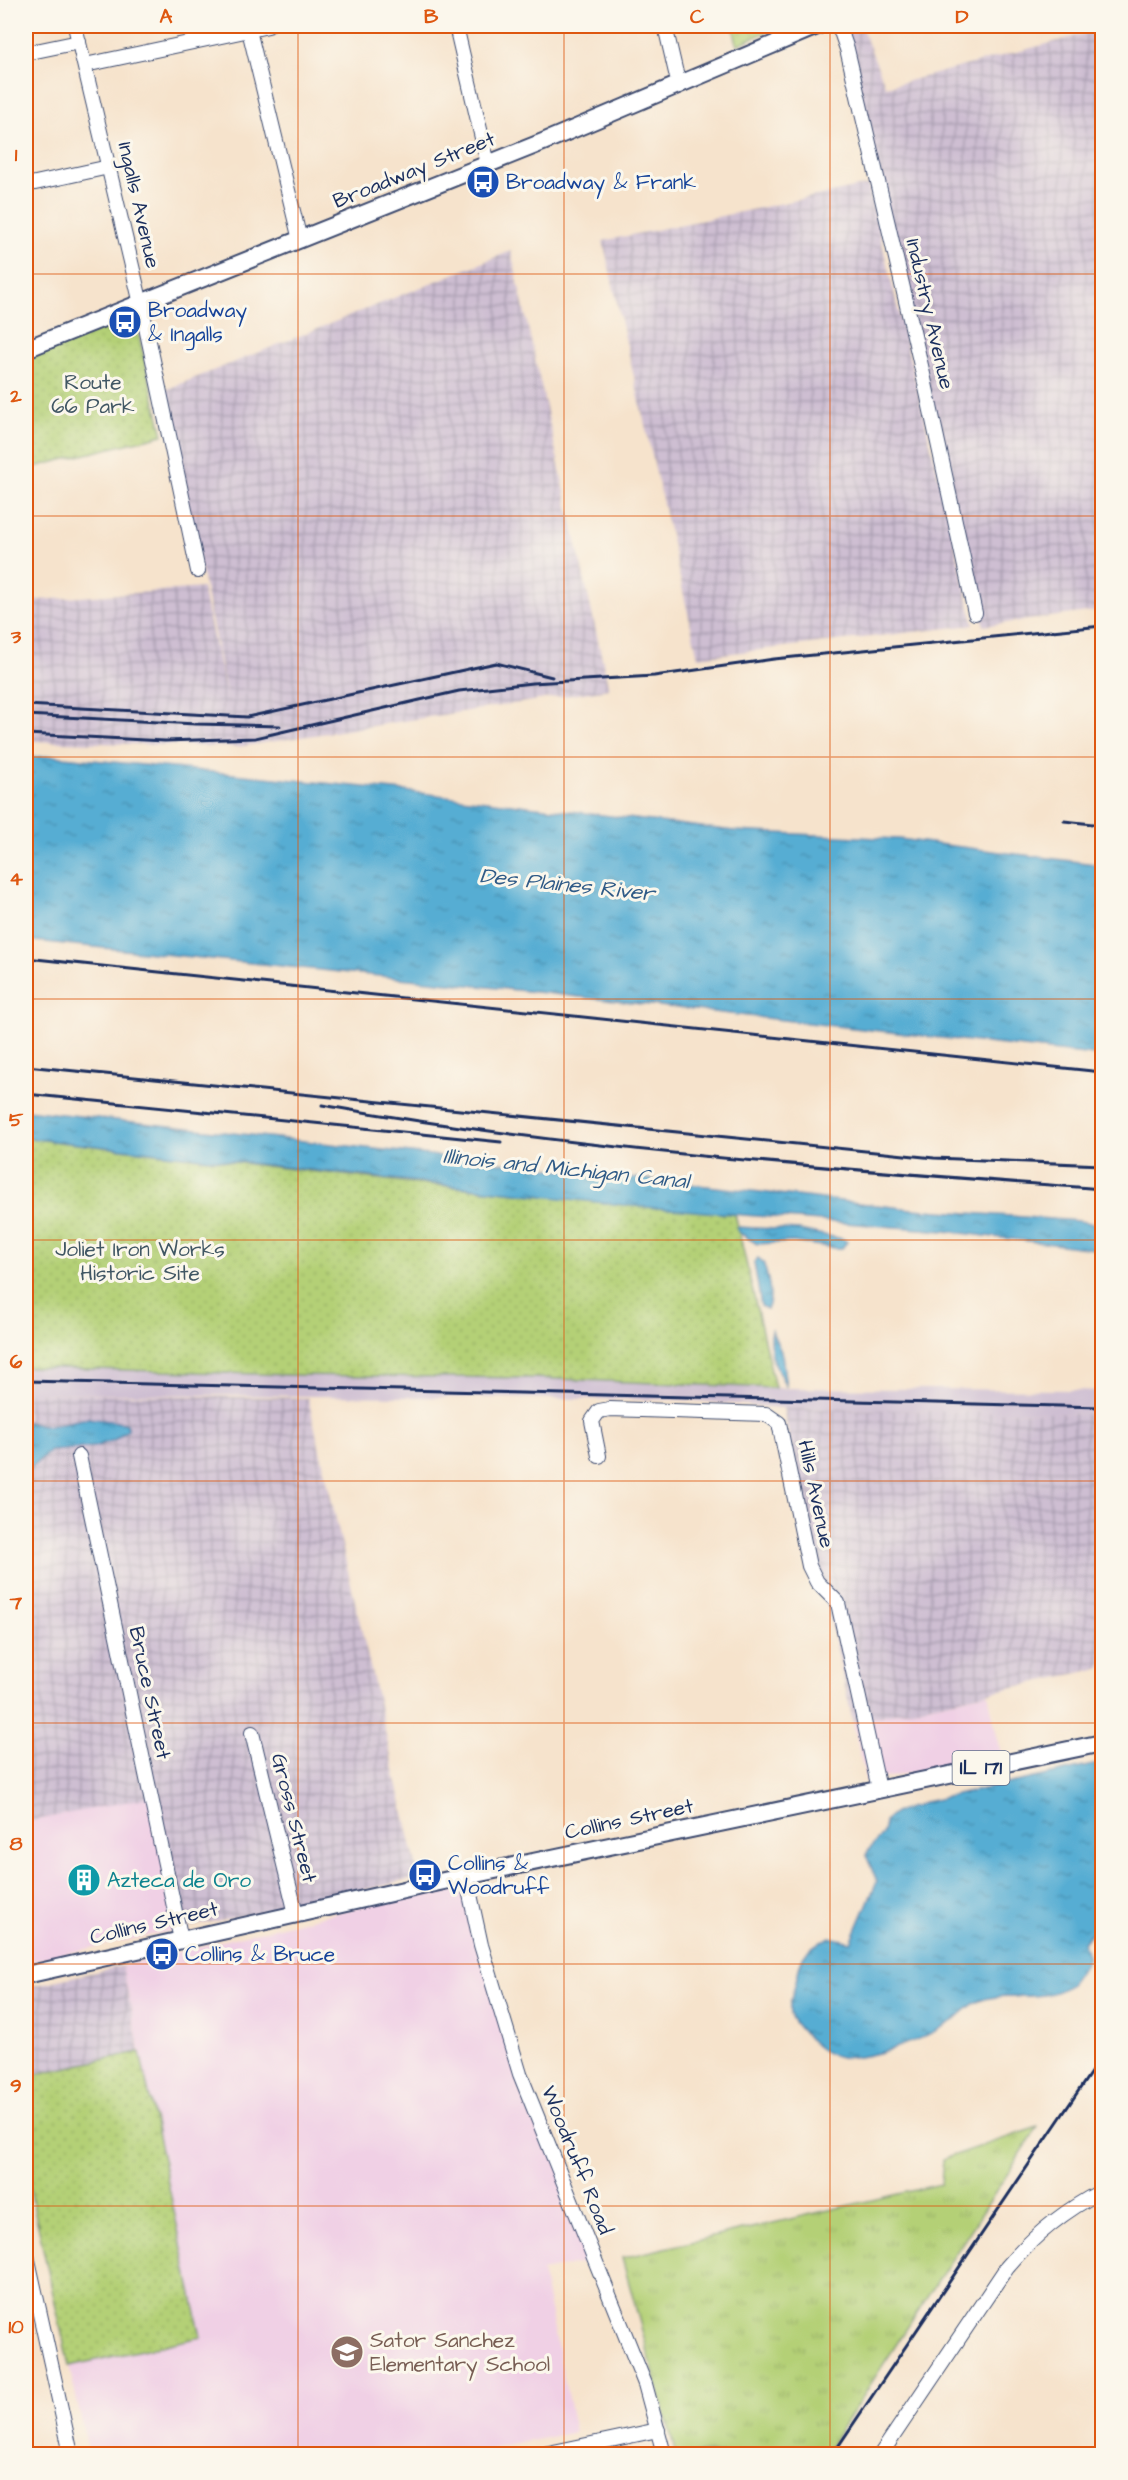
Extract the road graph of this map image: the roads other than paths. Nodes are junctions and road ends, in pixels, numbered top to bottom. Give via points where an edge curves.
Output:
1 (75, 26) edge
2 (268, 26) edge
3 (456, 26) edge
4 (665, 26) edge
5 (817, 26) edge
6 (839, 26) edge
7 (248, 27) edge
8 (79, 42) junction
9 (26, 53) edge
10 (85, 65) junction
11 (680, 86) junction
12 (488, 164) junction
13 (108, 167) junction
14 (26, 185) edge
15 (300, 240) junction
16 (141, 304) junction
17 (26, 349) edge
18 (198, 571) dead end
19 (975, 613) dead end
20 (79, 1456) dead end
21 (599, 1456) dead end
22 (252, 1733) dead end
23 (1102, 1743) edge
24 (879, 1790) junction
25 (466, 1876) junction
26 (296, 1914) junction
27 (181, 1940) junction
28 (26, 1975) edge
29 (1102, 2191) edge
30 (26, 2251) edge
31 (29, 2280) edge
32 (658, 2430) junction
33 (71, 2454) edge
34 (544, 2454) edge
35 (664, 2454) edge
36 (880, 2454) edge

1 - 8 street, Ingalls Avenue
2 - 7 street
3 - 12 street
4 - 11 street
5 - 11 main road, Broadway Street
6 - 19 street, Industry Avenue via 923,374
7 - 10 street
7 - 15 street
8 - 9 street
8 - 10 street, Ingalls Avenue
10 - 13 street, Ingalls Avenue
11 - 12 main road, Broadway Street
12 - 15 main road, Broadway Street
13 - 14 street
13 - 16 street, Ingalls Avenue
15 - 16 main road, Broadway Street
16 - 17 main road, Broadway Street
16 - 18 street, Ingalls Avenue
20 - 27 street, Bruce Street
21 - 24 street, Hills Avenue via 592,1421 599,1411 766,1414 779,1423 809,1566 817,1582 838,1603
22 - 26 street, Gross Street
23 - 24 main road, Collins Street / IL 171
24 - 25 main road, Collins Street / IL 171
25 - 26 main road, Collins Street / IL 171
25 - 32 street, Woodruff Road via 481,1946 520,2074 645,2384
26 - 27 main road, Collins Street / IL 171
27 - 28 main road, Collins Street / IL 171
29 - 36 street via 1051,2223 1021,2251
30 - 31 street
31 - 33 street
32 - 34 street
32 - 35 street, Woodruff Road

